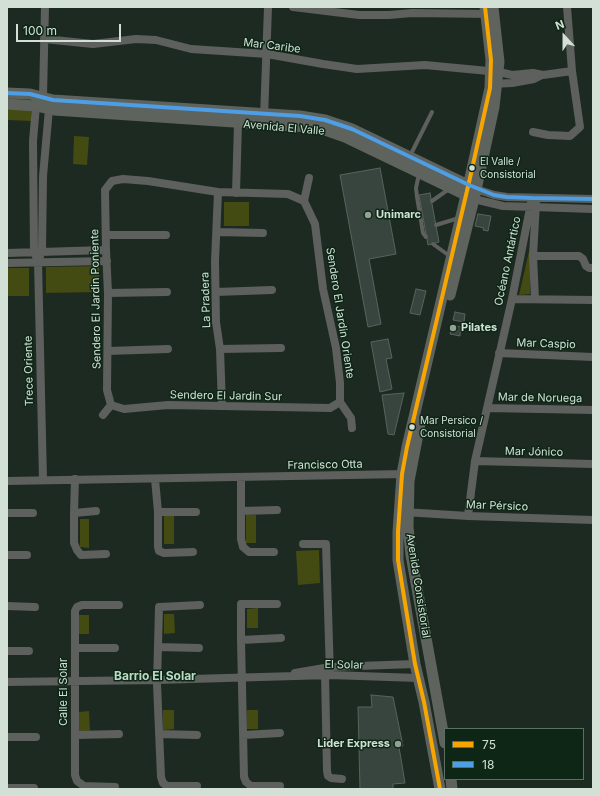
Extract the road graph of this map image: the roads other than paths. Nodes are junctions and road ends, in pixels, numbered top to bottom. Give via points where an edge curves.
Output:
1 (45, 7) edge
2 (268, 7) edge
3 (292, 7) edge
4 (567, 7) edge
5 (490, 11) edge
6 (44, 39) junction
7 (267, 54) junction
8 (572, 71) junction
9 (495, 72) junction
10 (543, 75) junction
11 (494, 84) junction
12 (7, 93) edge
13 (43, 97) junction
14 (7, 104) edge
15 (36, 106) junction
16 (49, 109) junction
17 (432, 112) dead end
18 (264, 119) junction
19 (238, 123) junction
20 (309, 123) junction
21 (533, 132) dead end
22 (410, 157) junction
23 (420, 174) junction
24 (309, 178) dead end
25 (450, 188) junction
26 (218, 192) junction
27 (471, 192) junction
28 (236, 193) junction
29 (534, 198) junction
30 (593, 199) edge
31 (304, 201) junction
32 (432, 201) dead end
33 (533, 208) junction
34 (593, 209) edge
35 (460, 218) junction
36 (436, 226) dead end
37 (217, 232) junction
38 (263, 233) dead end
39 (106, 235) junction
40 (166, 235) dead end
41 (426, 238) dead end
42 (433, 244) dead end
43 (106, 250) junction
44 (42, 251) junction
45 (34, 252) junction
46 (7, 253) edge
47 (533, 256) junction
48 (451, 257) junction
49 (38, 261) junction
50 (107, 262) junction
51 (7, 263) edge
52 (593, 268) edge
53 (272, 290) dead end
54 (167, 292) dead end
55 (216, 292) junction
56 (108, 293) junction
57 (535, 298) junction
58 (512, 299) junction
59 (593, 300) edge
60 (281, 348) dead end
61 (168, 349) dead end
62 (220, 349) junction
63 (108, 351) junction
64 (499, 353) junction
65 (593, 357) edge
66 (340, 402) junction
67 (111, 405) junction
68 (222, 406) junction
69 (487, 408) junction
70 (593, 410) edge
71 (103, 415) dead end
72 (352, 428) dead end
73 (474, 462) junction
74 (593, 464) edge
75 (406, 474) junction
76 (241, 478) junction
77 (75, 479) junction
78 (155, 479) junction
79 (43, 480) junction
80 (7, 481) edge
81 (278, 510) dead end
82 (96, 511) dead end
83 (241, 511) junction
84 (74, 512) junction
85 (158, 512) junction
86 (196, 512) dead end
87 (404, 512) junction
88 (7, 513) edge
89 (33, 513) dead end
90 (468, 516) junction
91 (593, 520) edge
92 (303, 544) dead end
93 (193, 552) dead end
94 (274, 552) dead end
95 (106, 554) dead end
96 (7, 555) edge
97 (27, 555) dead end
98 (277, 604) dead end
99 (119, 605) dead end
100 (200, 605) dead end
101 (7, 606) edge
102 (36, 607) dead end
103 (281, 638) dead end
104 (411, 639) junction
105 (241, 640) junction
106 (426, 640) junction
107 (158, 647) junction
108 (75, 648) junction
109 (115, 648) dead end
110 (199, 648) dead end
111 (7, 650) edge
112 (29, 651) dead end
113 (415, 664) junction
114 (328, 672) junction
115 (242, 678) junction
116 (418, 678) junction
117 (158, 680) junction
118 (75, 681) junction
119 (7, 682) edge
120 (280, 733) dead end
121 (119, 734) dead end
122 (159, 734) junction
123 (76, 735) junction
124 (197, 735) dead end
125 (244, 735) junction
126 (7, 737) edge
127 (36, 737) dead end
128 (444, 738) edge
129 (342, 779) dead end
130 (197, 786) dead end
131 (280, 786) dead end
132 (115, 787) dead end
133 (7, 788) edge
134 (34, 788) dead end
135 (440, 789) edge

1 - 6 street
2 - 7 street
3 - 5 street via 359,15
4 - 8 street
5 - 9 main road, Avenida Consistorial via 498,44
6 - 7 street, Mar Caribe via 93,44 136,39 156,40 191,49
6 - 13 street
7 - 9 street, Mar Caribe via 358,69 425,65
7 - 18 street
8 - 10 street
8 - 21 street via 580,127 570,136
9 - 10 street, Mar Caribe
9 - 11 main road, Avenida Consistorial
10 - 11 street via 534,79
11 - 27 main road, Avenida Consistorial via 494,107
12 - 13 main road, Avenida El Valle
13 - 15 street
13 - 16 street
13 - 18 main road, Avenida El Valle
14 - 15 main road, Avenida El Valle
15 - 16 main road, Avenida El Valle
15 - 45 street, Trece Oriente via 33,141
16 - 19 main road, Avenida El Valle
16 - 44 street, Trece Oriente via 43,176
17 - 22 lane
18 - 19 main road, Avenida El Valle
18 - 20 main road, Avenida El Valle
19 - 28 street
20 - 22 main road, Avenida El Valle via 325,120 352,129
20 - 23 main road, Avenida El Valle via 346,137
22 - 27 main road, Avenida El Valle
23 - 25 main road, Avenida El Valle
23 - 41 lane via 416,193
24 - 31 street
25 - 27 main road, Avenida El Valle
25 - 32 lane
26 - 28 street
26 - 37 street, La Pradera
26 - 39 street, Sendero El Jardin Poniente via 148,181 112,181 105,190
27 - 29 street, Avenida El Valle
27 - 33 street, Avenida El Valle via 502,206
27 - 35 main road, Avenida Consistorial
27 - 75 main road, Avenida Consistorial
28 - 31 street via 288,194
29 - 30 street, Avenida El Valle
29 - 33 street, Océano Antártico
31 - 66 street, Sendero El Jardin Oriente via 315,224 323,289 336,348
33 - 34 street, Avenida El Valle
33 - 47 street, Océano Antártico
33 - 58 street, Océano Antártico
35 - 36 lane
35 - 48 main road, Avenida Consistorial
37 - 38 street
37 - 55 street, La Pradera
39 - 40 street
39 - 43 street, Sendero El Jardin Poniente
42 - 48 lane
43 - 44 street
43 - 50 street, Sendero El Jardin Poniente
44 - 45 street
44 - 49 street, Trece Oriente
45 - 46 street
45 - 49 street, Trece Oriente
47 - 52 street via 579,256 588,268
47 - 57 street, Océano Antártico
48 - 75 main road, Avenida Consistorial via 407,447
49 - 50 street
49 - 51 street
49 - 79 street, Trece Oriente
50 - 56 street, Sendero El Jardin Poniente
53 - 55 street
54 - 56 street
55 - 62 street, La Pradera via 216,322
56 - 63 street, Sendero El Jardin Poniente
57 - 58 street
57 - 59 street
58 - 64 street, Océano Antártico
60 - 62 street
61 - 63 street
62 - 68 street, La Pradera
63 - 67 street, Sendero El Jardin Poniente via 107,390
64 - 65 street, Mar Caspio
64 - 69 street, Océano Antártico
66 - 68 street, Sendero El Jardin Sur via 330,408
66 - 72 street via 351,418
67 - 68 street, Sendero El Jardin Sur via 124,409 168,405
67 - 71 street
69 - 70 street, Mar de Noruega
69 - 73 street, Océano Antártico
73 - 74 street, Mar Jónico
73 - 90 street, Océano Antártico
75 - 76 street, Francisco Otta
75 - 87 main road, Avenida Consistorial
76 - 78 street, Francisco Otta
76 - 83 street
77 - 78 street, Francisco Otta
77 - 79 street, Francisco Otta
77 - 84 street
78 - 85 street
79 - 80 street, Francisco Otta
81 - 83 street
82 - 84 street
83 - 94 street via 243,548 249,552
84 - 95 street via 74,543 77,550 81,554
85 - 86 street
85 - 93 street via 159,551
87 - 90 street, Mar Pérsico
87 - 104 main road, Avenida Consistorial via 398,560
87 - 106 main road, Avenida Consistorial
88 - 89 street
90 - 91 street, Mar Pérsico
92 - 114 street via 326,544
96 - 97 street
98 - 105 street via 241,604
99 - 108 street, Calle El Solar via 82,605 77,608
100 - 107 street via 159,607
101 - 102 street
103 - 105 street
104 - 106 main road via 418,634
104 - 113 main road, Avenida Consistorial
105 - 115 street
106 - 128 main road, Avenida Consistorial
107 - 110 street
107 - 117 street
108 - 109 street
108 - 118 street, Calle El Solar
111 - 112 street
113 - 114 street, El Solar
113 - 116 main road, Avenida Consistorial
114 - 115 street, El Solar
114 - 116 street, El Solar
114 - 129 street via 327,771 331,778
115 - 117 street, El Solar
115 - 125 street
116 - 135 main road, Avenida Consistorial
117 - 118 street, El Solar
117 - 122 street
118 - 119 street, El Solar
118 - 123 street, Calle El Solar
120 - 125 street
121 - 123 street
122 - 124 street
122 - 130 street via 163,783 167,786
123 - 132 street, Calle El Solar via 77,781 84,786
125 - 131 street via 246,782 251,786
126 - 127 street
133 - 134 street

